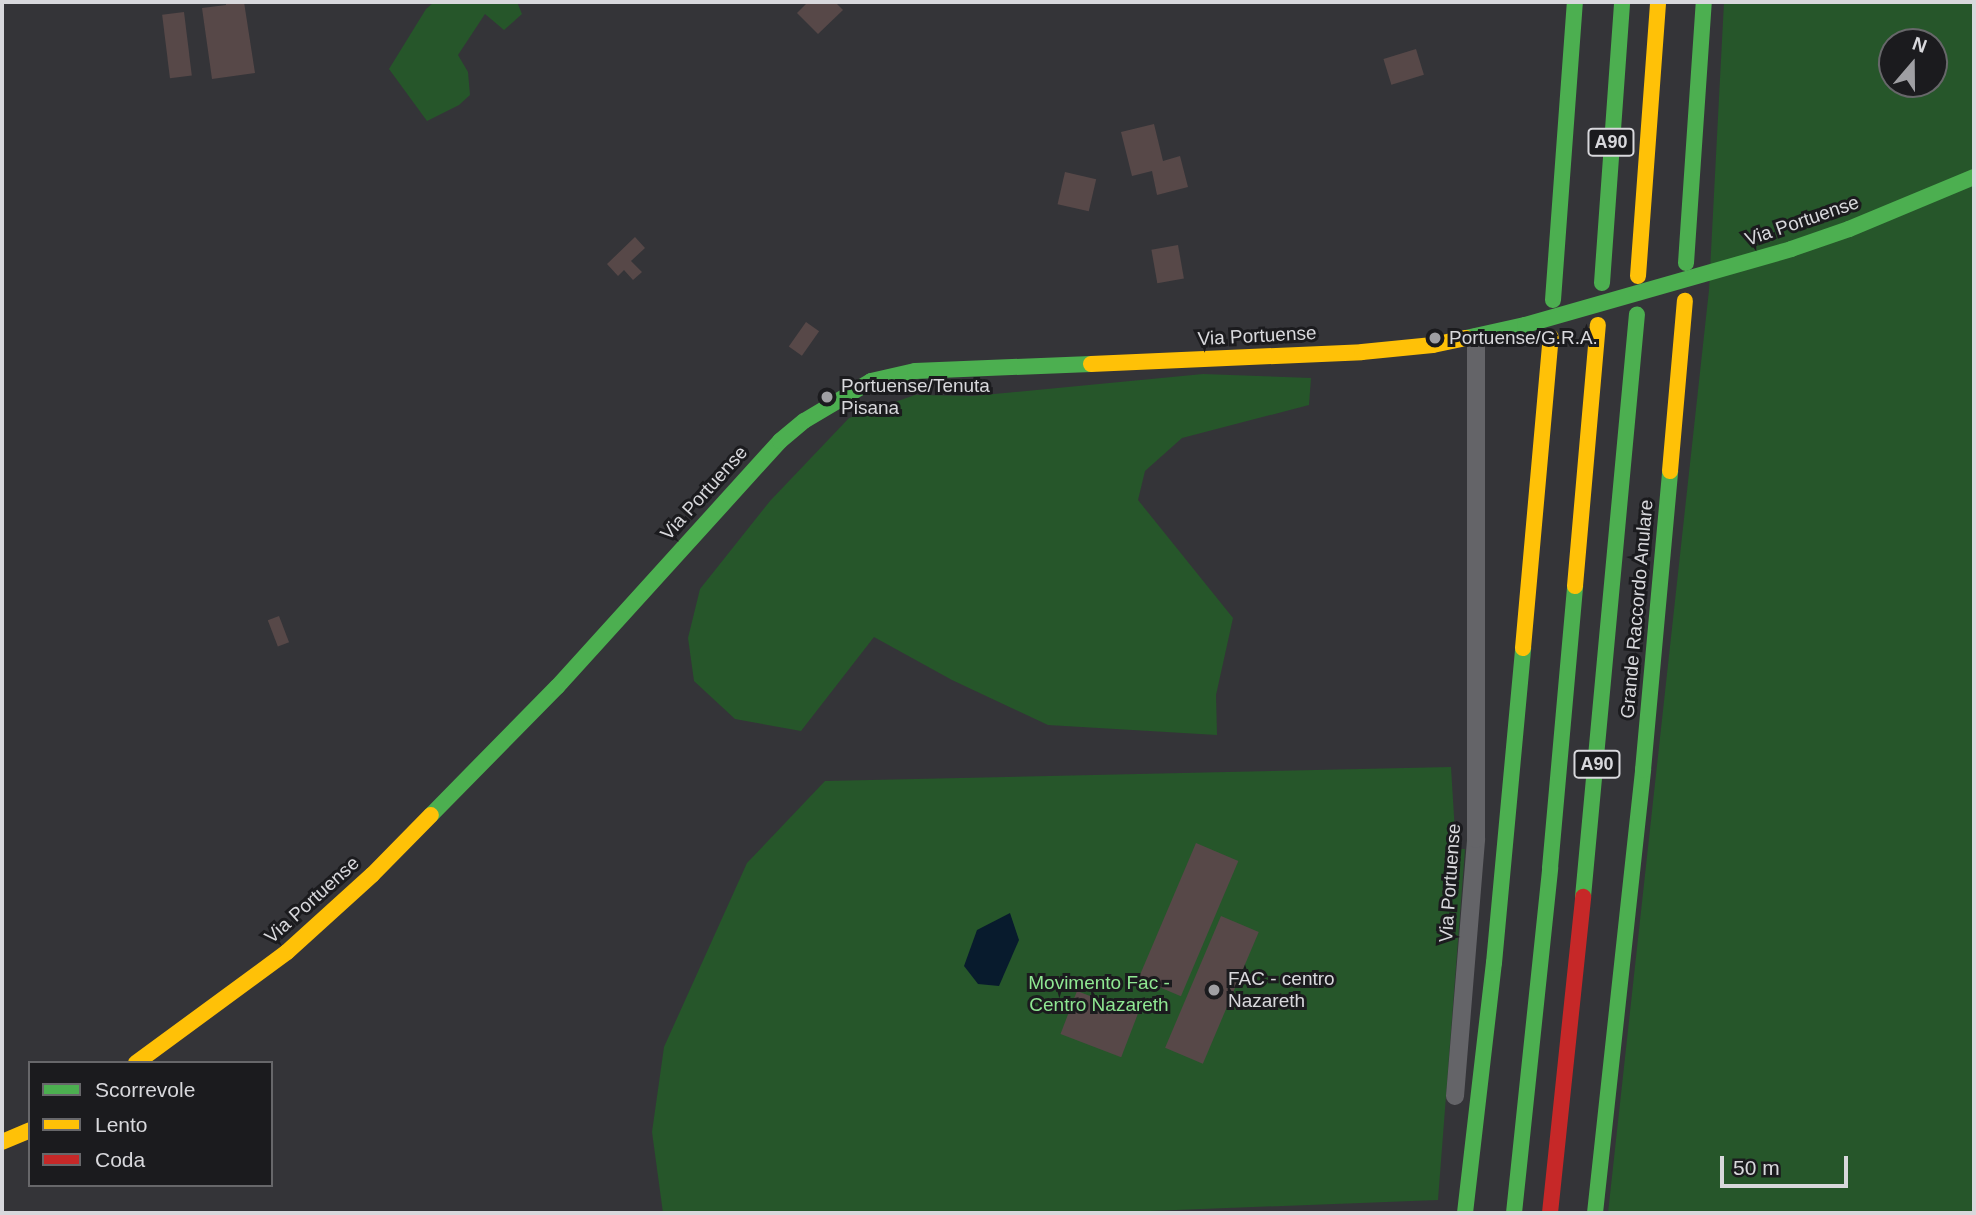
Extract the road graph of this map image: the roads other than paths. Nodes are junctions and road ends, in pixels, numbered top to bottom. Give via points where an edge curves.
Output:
1 (1574, 2) edge
2 (1622, 2) edge
3 (1658, 2) edge
4 (1704, 2) edge
5 (1974, 177) edge
6 (1686, 263) dead end
7 (1638, 276) dead end
8 (1602, 283) dead end
9 (1553, 300) dead end
10 (1685, 301) dead end
11 (1637, 314) dead end
12 (1598, 325) dead end
13 (1476, 337) junction
14 (1551, 337) dead end
15 (139, 1061) edge
16 (1455, 1096) dead end
17 (28, 1131) edge
18 (2, 1142) edge
19 (1465, 1213) edge
20 (1514, 1213) edge
21 (1550, 1213) edge
22 (1595, 1213) edge

1 - 9 main road
2 - 8 main road, A90
3 - 7 main road, A90
4 - 6 main road
5 - 13 main road, Via Portuense via 1849,229
10 - 22 main road, Grande Raccordo Anulare via 1643,770
11 - 21 main road, Grande Raccordo Anulare / A90
12 - 20 main road, A90
13 - 15 main road, Via Portuense via 1362,352 915,371 878,377 853,390 780,441 557,687 383,865 286,952
13 - 16 street, Via Portuense via 1476,839
14 - 19 main road via 1495,949
17 - 18 main road

